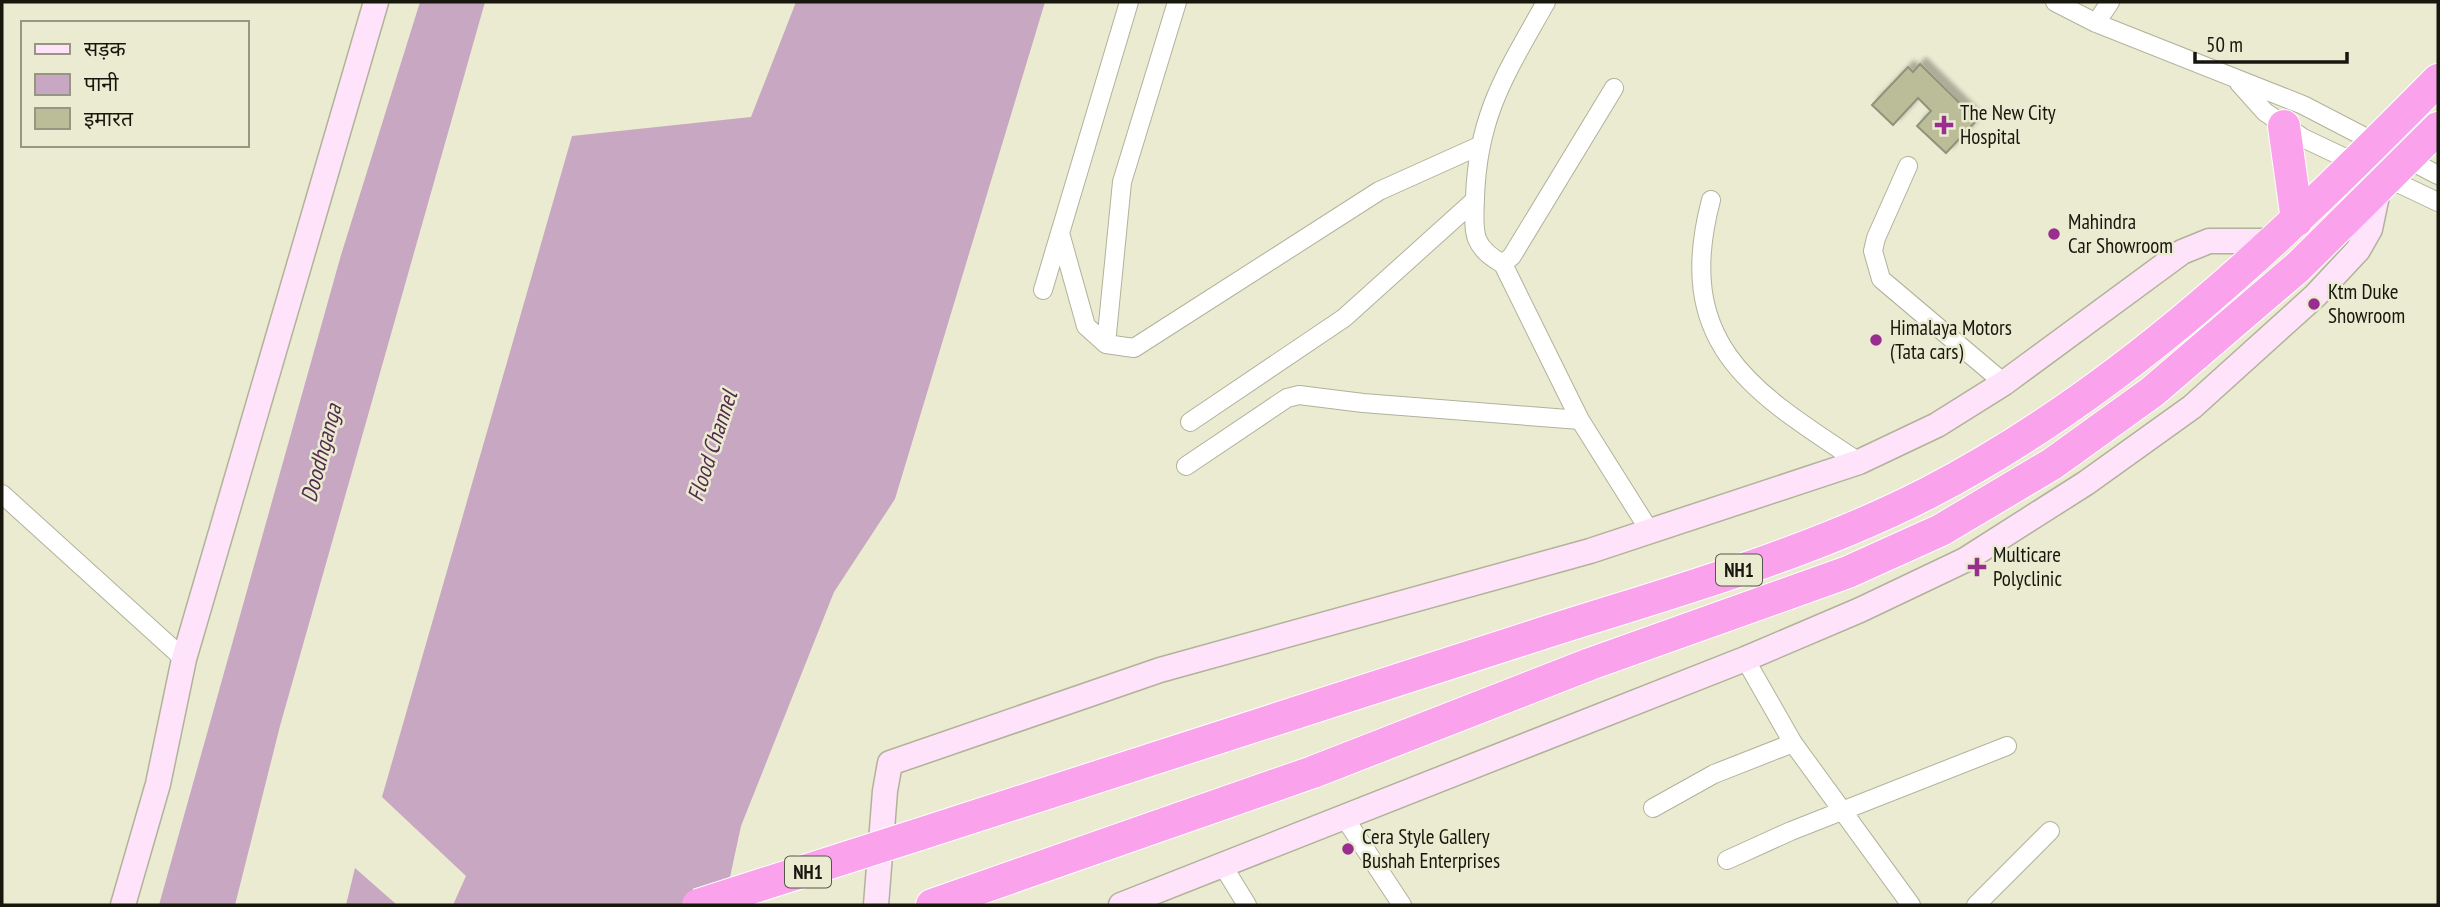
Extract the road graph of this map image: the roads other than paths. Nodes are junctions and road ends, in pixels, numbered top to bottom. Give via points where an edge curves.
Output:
1 (376, 2) edge
2 (1129, 2) edge
3 (1177, 2) edge
4 (1546, 2) edge
5 (2054, 2) edge
6 (2110, 2) edge
7 (2096, 23) junction
8 (2237, 80) junction
9 (2438, 80) edge
10 (1614, 88) dead end
11 (2284, 126) junction
12 (2438, 128) edge
13 (1479, 146) junction
14 (2366, 152) junction
15 (1908, 166) dead end
16 (2392, 174) junction
17 (2438, 175) edge
18 (1475, 200) junction
19 (1712, 200) dead end
20 (2438, 202) edge
21 (2286, 231) junction
22 (1060, 233) junction
23 (1503, 264) junction
24 (1043, 290) dead end
25 (1106, 344) junction
26 (2004, 383) junction
27 (1580, 420) junction
28 (1190, 422) dead end
29 (1859, 462) junction
30 (1186, 466) dead end
31 (2, 494) edge
32 (1651, 533) junction
33 (1745, 659) junction
34 (184, 660) junction
35 (1793, 743) junction
36 (2007, 746) dead end
37 (1653, 808) dead end
38 (1841, 812) junction
39 (1344, 817) junction
40 (2050, 831) dead end
41 (1727, 860) dead end
42 (1223, 866) junction
43 (1905, 903) edge
44 (123, 905) edge
45 (698, 905) edge
46 (876, 905) edge
47 (932, 905) edge
48 (1121, 905) edge
49 (1247, 905) edge
50 (1402, 905) edge
51 (1976, 905) edge

1 - 34 main road
2 - 22 street
3 - 25 street via 1122,182
4 - 13 street via 1490,105
5 - 7 street
6 - 7 street
7 - 8 street
8 - 11 street
8 - 14 street via 2303,105
9 - 14 highway, NH1
10 - 23 street via 1520,244
11 - 14 street via 2303,138
11 - 21 highway
12 - 16 highway, NH1
13 - 18 street
13 - 25 street via 1379,191 1150,340 1134,348
14 - 16 street
14 - 16 street
14 - 21 highway, NH1
15 - 26 street via 1872,251 1881,279
16 - 17 street
16 - 20 street
16 - 33 main road via 2370,229 2340,271 2192,407 2142,446 1965,560
16 - 47 highway, NH1 via 2298,267 2152,392 2052,464 1941,530 1848,572 1590,664 1313,772
18 - 23 street via 1477,244
18 - 28 street via 1344,318
19 - 29 street via 1700,269 1702,298 1718,342 1767,398
21 - 26 main road via 2208,241 2182,252
21 - 45 highway, NH1, bridge via 2186,320 2089,392 1978,465 1879,515 1703,582
22 - 24 street
22 - 25 street via 1086,326
23 - 27 street
26 - 29 main road via 1937,425
27 - 30 street via 1299,395 1287,398
27 - 32 street
29 - 32 main road
31 - 34 street
32 - 46 main road via 1160,670 890,763
33 - 35 street
33 - 39 main road
34 - 44 main road via 158,785
35 - 37 street via 1714,774
35 - 38 street
36 - 38 street
38 - 41 street
38 - 43 street
39 - 42 main road
39 - 50 street
40 - 51 street
42 - 48 main road
42 - 49 street

